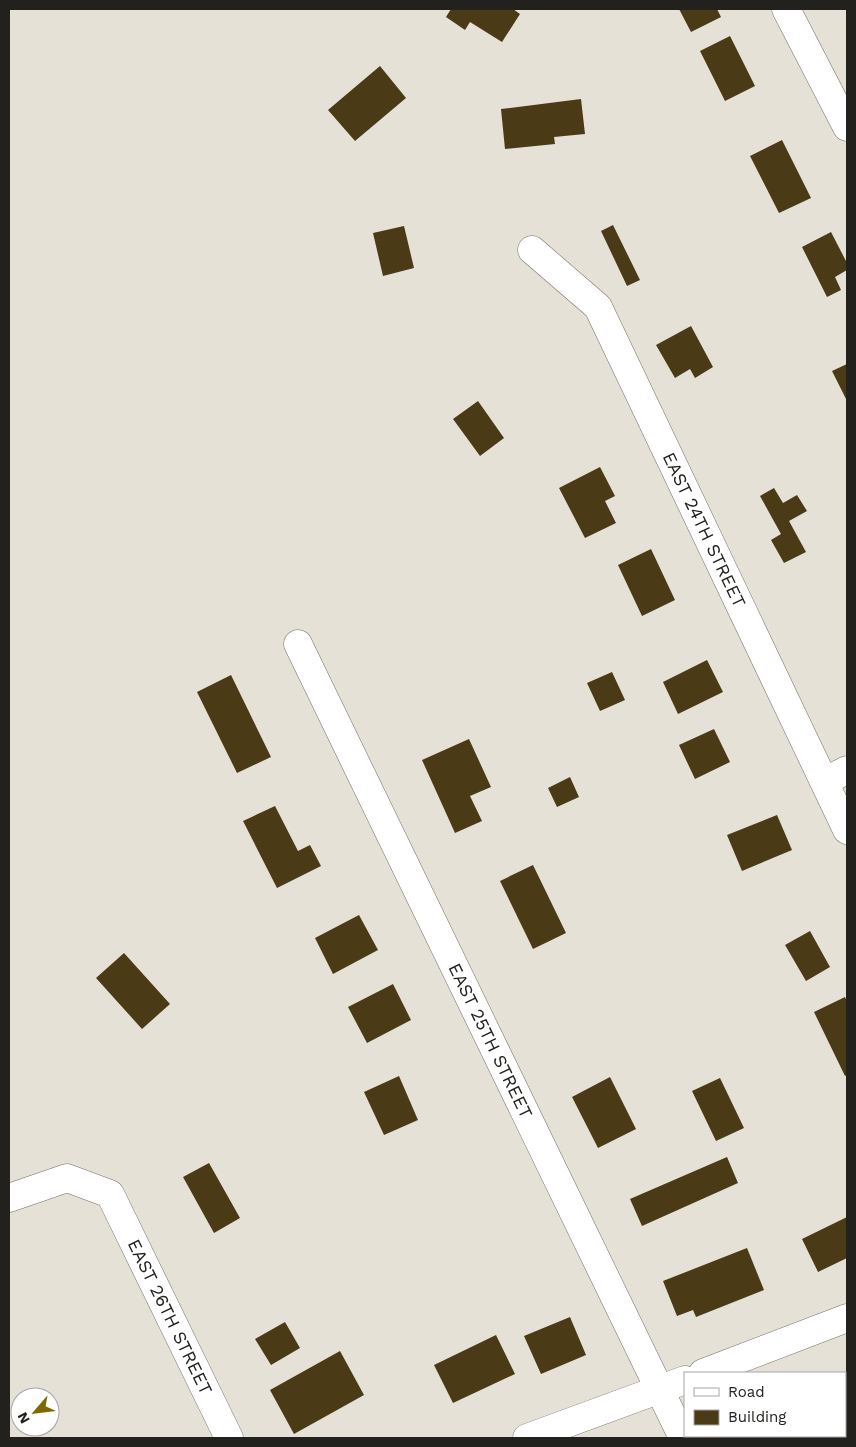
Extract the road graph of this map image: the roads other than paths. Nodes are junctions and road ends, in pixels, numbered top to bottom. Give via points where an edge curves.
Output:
1 (786, 9) edge
2 (847, 127) edge
3 (532, 250) dead end
4 (298, 644) dead end
5 (836, 776) edge
6 (847, 830) edge
7 (9, 1198) edge
8 (847, 1318) edge
9 (706, 1372) edge
10 (684, 1380) edge
11 (660, 1390) junction
12 (229, 1438) edge
13 (527, 1438) edge
14 (683, 1438) edge

1 - 2 street
3 - 5 street, EAST 24TH STREET via 598,307
4 - 11 street, EAST 25TH STREET
5 - 6 street, EAST 24TH STREET
7 - 12 street, EAST 26TH STREET via 66,1178 110,1194
8 - 9 street
10 - 11 street
11 - 13 street
11 - 14 street, EAST 25TH STREET

